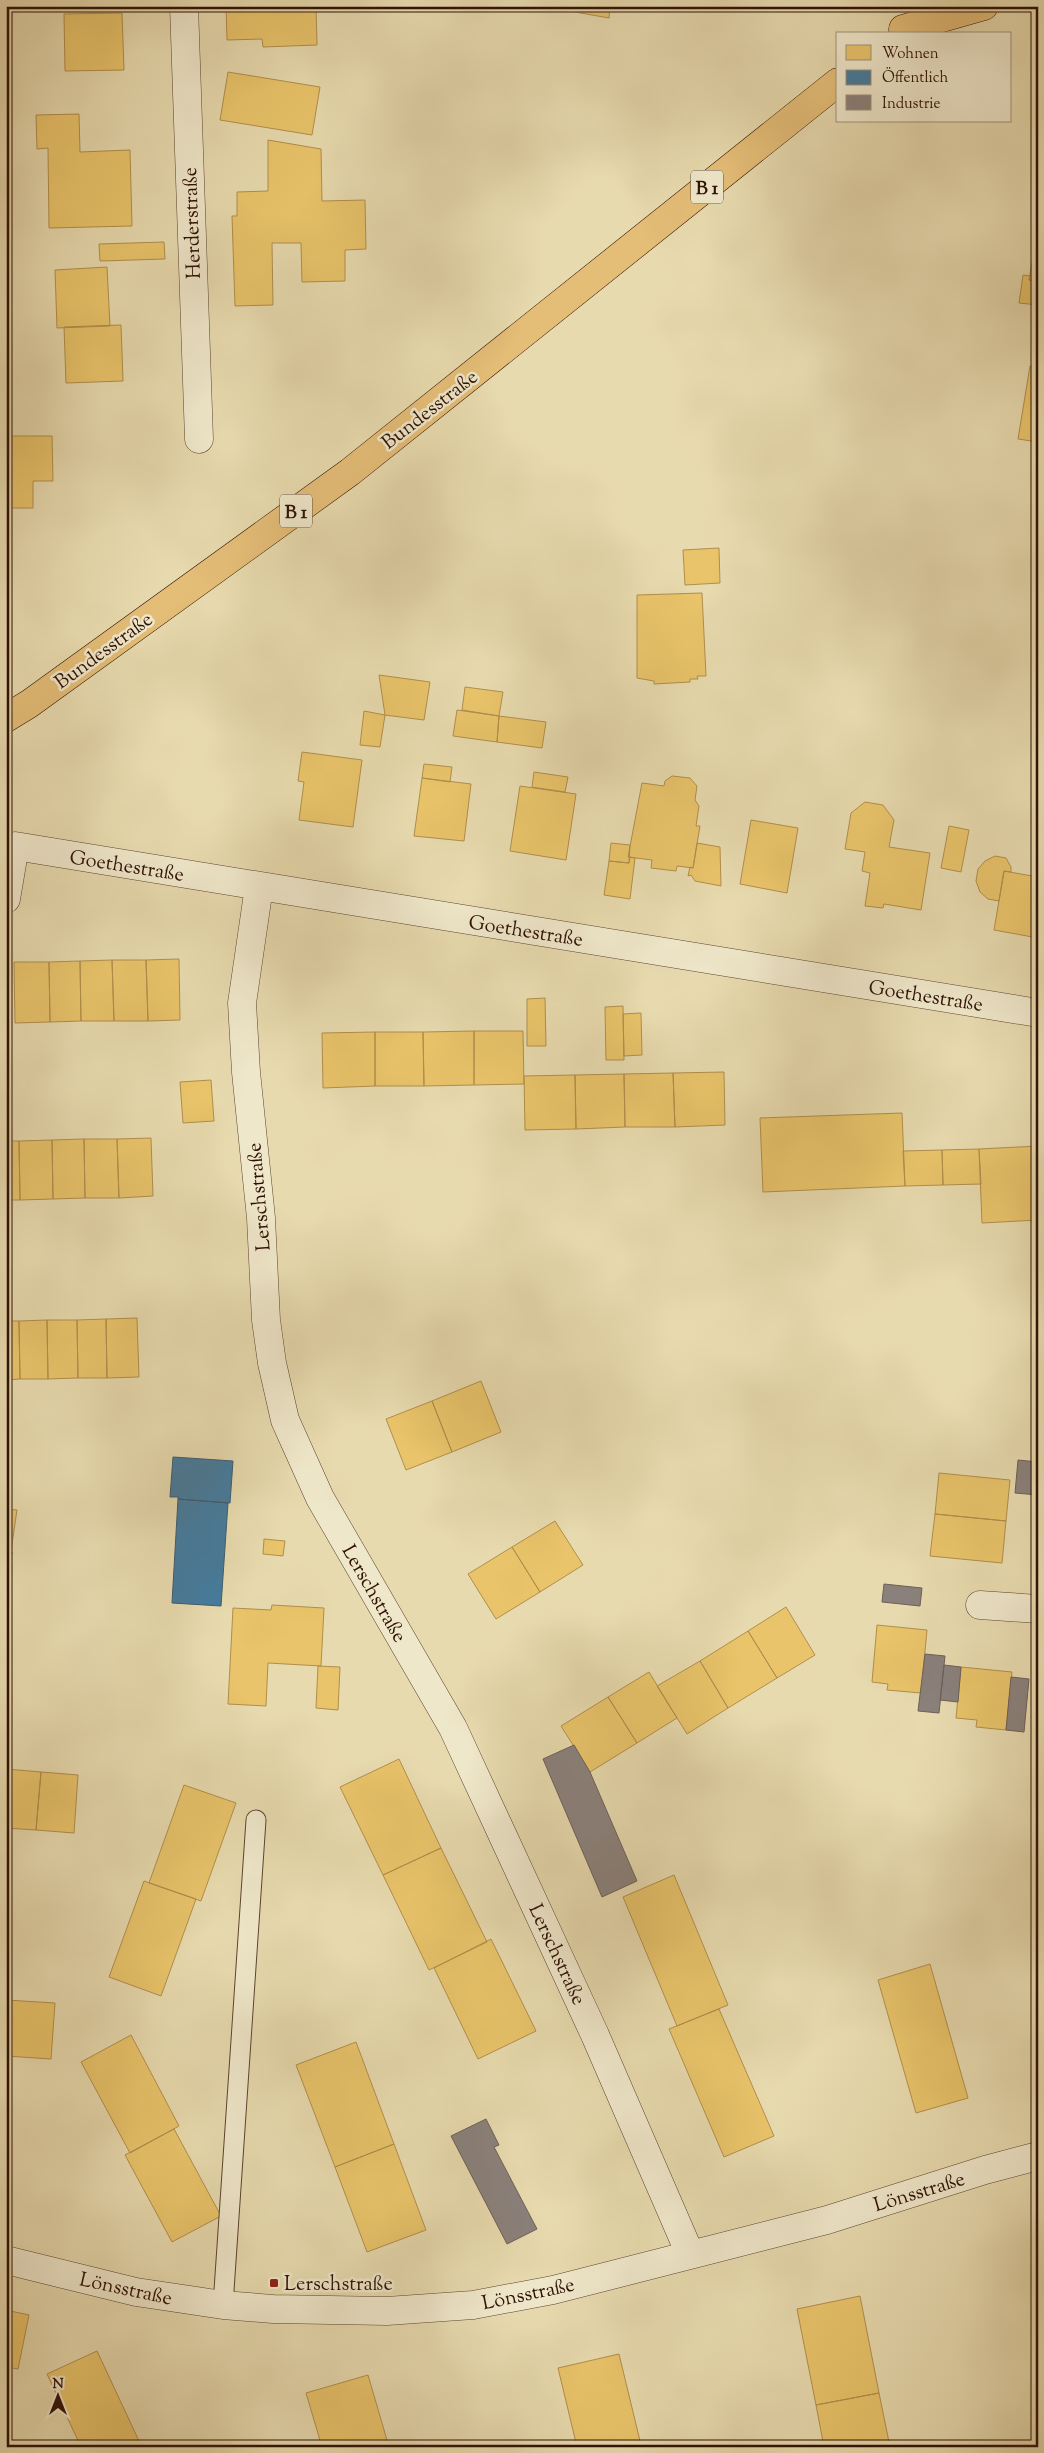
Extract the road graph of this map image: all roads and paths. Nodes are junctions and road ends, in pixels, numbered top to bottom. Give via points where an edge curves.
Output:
1 (184, 6) edge
2 (932, 6) edge
3 (984, 6) edge
4 (904, 23) edge
5 (836, 84) edge
6 (198, 439) dead end
7 (6, 718) edge
8 (258, 887) junction
9 (6, 899) edge
10 (1038, 1014) edge
11 (980, 1605) dead end
12 (1038, 1608) edge
13 (256, 1820) dead end
14 (1038, 2156) edge
15 (690, 2254) junction
16 (6, 2260) edge
17 (223, 2305) junction

1 - 6 street, Herderstraße
2 - 4 main road
3 - 4 main road
5 - 7 main road, Bundesstraße / B 1 via 350,472
8 - 9 street, Goethestraße via 15,846
8 - 10 street, Goethestraße
8 - 15 street, Lerschstraße via 242,1003 261,1218 266,1320 285,1420 320,1498 457,1737 587,2018
11 - 12 street
13 - 17 lane
14 - 15 street, Lönsstraße via 827,2220
15 - 17 street, Lönsstraße via 553,2290 473,2305 387,2311
16 - 17 street, Lönsstraße via 136,2292

